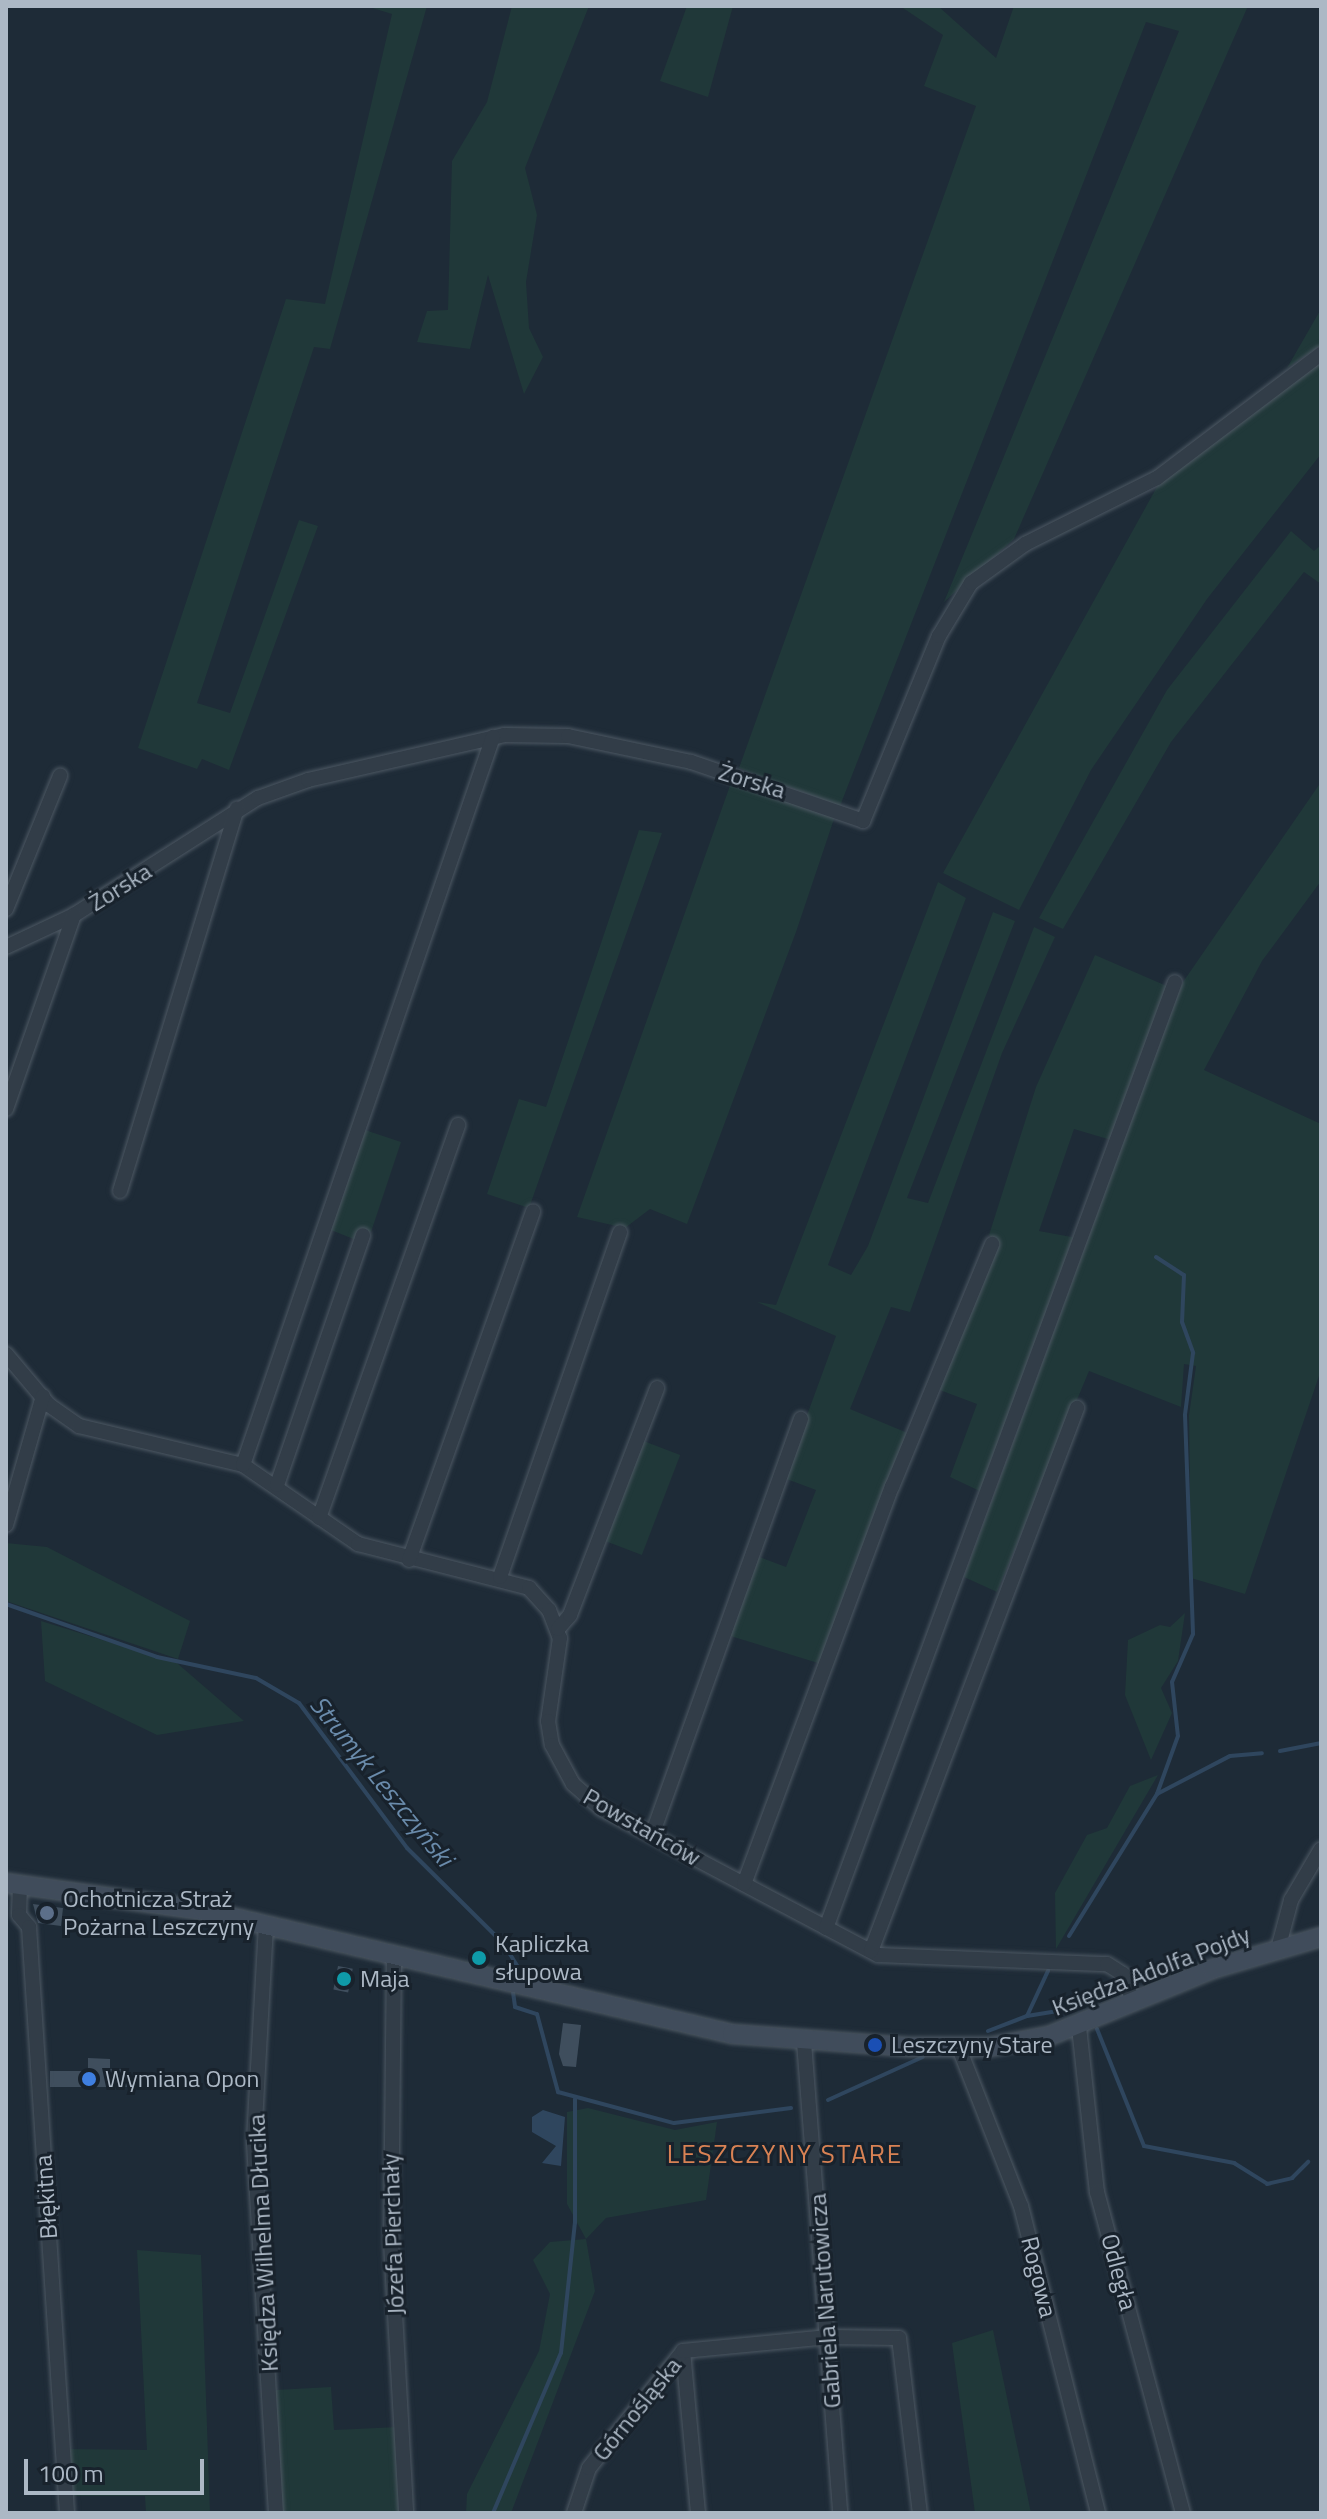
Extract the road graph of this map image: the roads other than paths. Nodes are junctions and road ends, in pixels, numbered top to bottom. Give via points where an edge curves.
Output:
1 (1321, 354) edge
2 (493, 737) junction
3 (60, 776) dead end
4 (237, 809) junction
5 (6, 909) edge
6 (74, 915) junction
7 (6, 947) edge
8 (1175, 982) dead end
9 (6, 1109) edge
10 (458, 1125) dead end
11 (120, 1191) dead end
12 (533, 1211) dead end
13 (620, 1232) dead end
14 (363, 1235) dead end
15 (992, 1244) dead end
16 (6, 1354) edge
17 (657, 1388) dead end
18 (43, 1396) junction
19 (1077, 1408) dead end
20 (801, 1419) dead end
21 (243, 1465) junction
22 (277, 1485) junction
23 (319, 1518) junction
24 (6, 1525) edge
25 (409, 1560) junction
26 (500, 1577) junction
27 (558, 1629) junction
28 (652, 1835) junction
29 (1321, 1849) edge
30 (13, 1884) edge
31 (744, 1884) junction
32 (266, 1925) junction
33 (826, 1928) junction
34 (1321, 1937) edge
35 (1278, 1949) junction
36 (871, 1951) junction
37 (394, 1954) junction
38 (1133, 2002) junction
39 (1079, 2027) junction
40 (804, 2042) junction
41 (959, 2048) junction
42 (828, 2337) junction
43 (683, 2351) junction
44 (67, 2513) edge
45 (276, 2513) edge
46 (406, 2513) edge
47 (574, 2513) edge
48 (698, 2513) edge
49 (840, 2513) edge
50 (920, 2513) edge
51 (1098, 2513) edge
52 (1183, 2513) edge

1 - 2 street, Żorska via 1157,478 1025,544 971,583 939,636 863,821 677,759 568,736
2 - 4 street, Żorska via 308,780
2 - 21 street
3 - 5 street
4 - 6 street, Żorska
4 - 11 street
6 - 7 street, Żorska
6 - 9 street
8 - 33 street
10 - 23 street
12 - 25 street
13 - 26 street
14 - 22 street
15 - 31 street via 886,1502
16 - 18 street
17 - 27 street via 570,1615
18 - 21 street via 92,1431
18 - 24 street
19 - 36 street
20 - 28 street
21 - 22 street
22 - 23 street
23 - 25 street via 358,1544
25 - 26 street
26 - 27 street via 539,1596
27 - 28 street, Powstańców via 548,1721 558,1760 589,1800
28 - 31 street, Powstańców
29 - 35 street via 1291,1900
30 - 32 street, Księdza Adolfa Pojdy via 153,1900
30 - 44 street, Błękitna via 19,1915 29,1927
31 - 33 street, Powstańców
32 - 37 street, Księdza Adolfa Pojdy
32 - 45 street, Księdza Wilhelma Dłucika via 254,2143
33 - 36 street, Powstańców
34 - 35 street, Księdza Adolfa Pojdy
35 - 38 street, Księdza Adolfa Pojdy
36 - 38 street, Powstańców via 901,1960 1107,1964 1123,1974
37 - 40 street, Księdza Adolfa Pojdy via 732,2034
37 - 46 street, Józefa Pierchały via 391,2242
38 - 39 street, Księdza Adolfa Pojdy
39 - 41 street, Księdza Adolfa Pojdy via 1006,2045
39 - 52 street, Odległa via 1097,2192
40 - 41 street, Księdza Adolfa Pojdy
40 - 42 street, Gabriela Narutowicza
41 - 51 street, Rogowa via 1021,2206
42 - 43 street, Górnośląska
42 - 49 street, Gabriela Narutowicza
42 - 50 street, Górnośląska via 899,2338
43 - 47 street, Górnośląska via 589,2468
43 - 48 street

